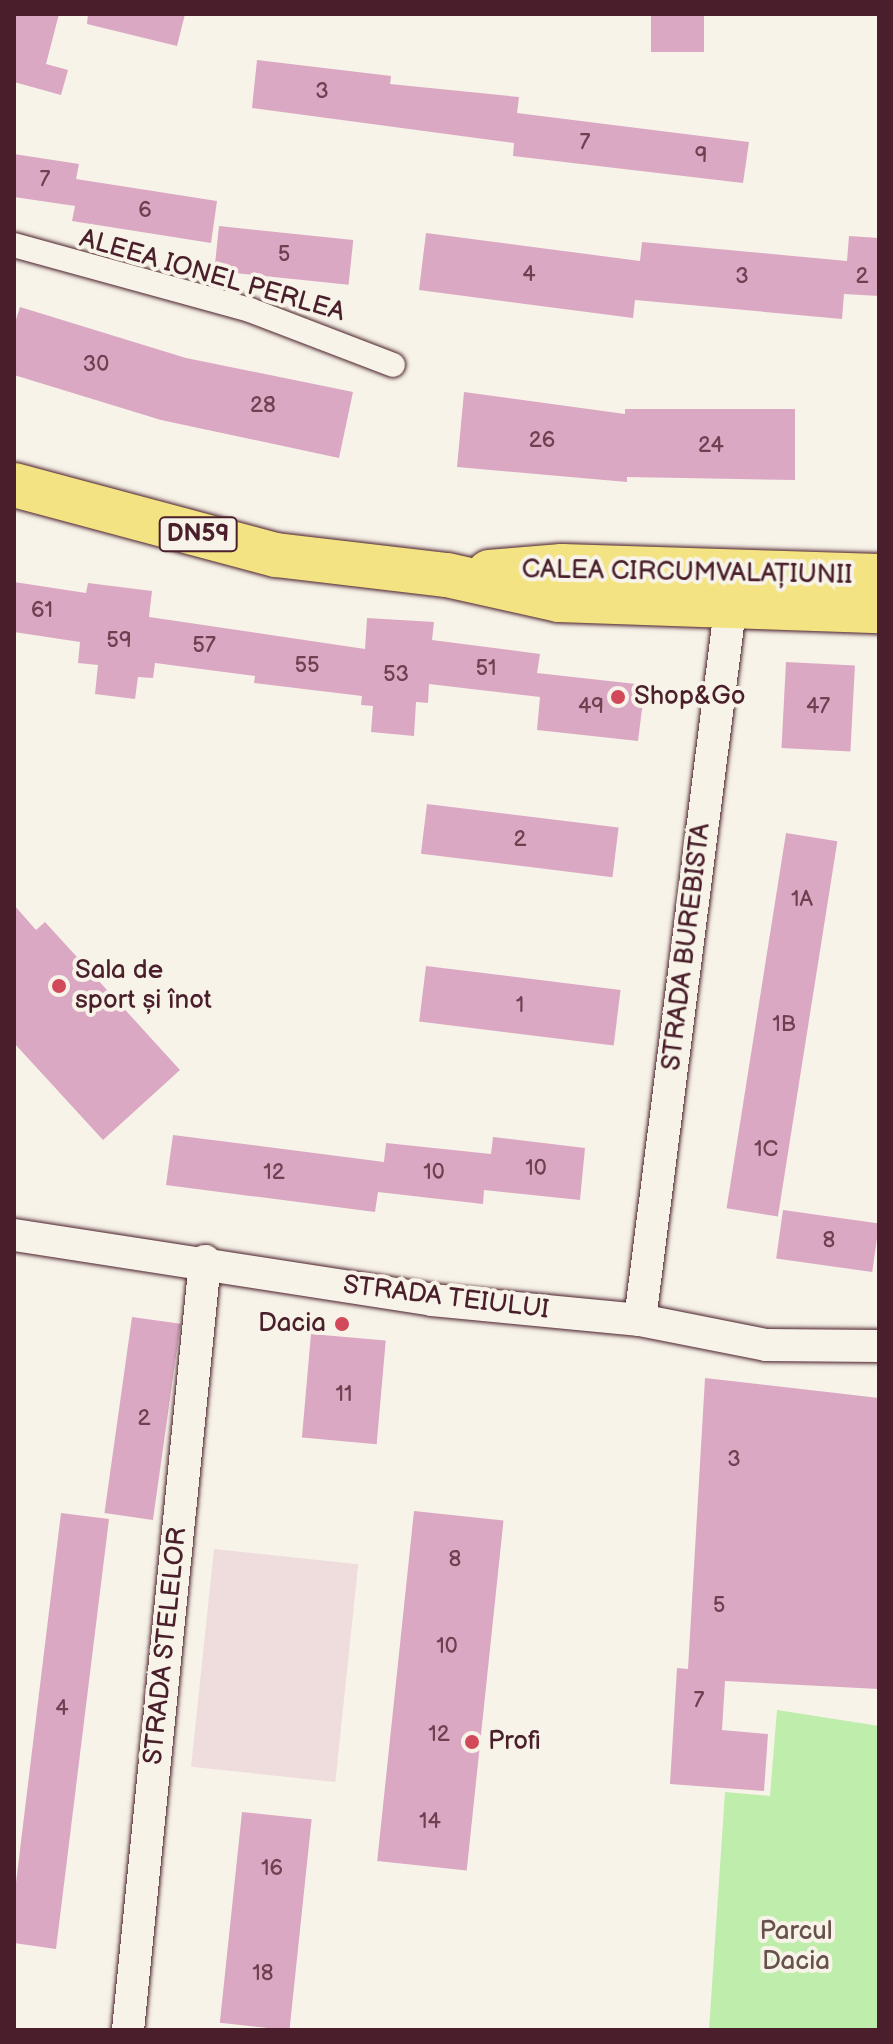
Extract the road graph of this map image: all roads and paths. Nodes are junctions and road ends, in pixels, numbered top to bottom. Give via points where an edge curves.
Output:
1 (14, 245) edge
2 (393, 365) dead end
3 (14, 485) edge
4 (879, 576) edge
5 (732, 592) junction
6 (879, 611) edge
7 (14, 1235) edge
8 (205, 1261) junction
9 (640, 1320) junction
10 (879, 1346) edge
11 (128, 2030) edge

1 - 2 street, ALEEA IONEL PERLEA via 250,310
3 - 5 main road, CALEA CIRCUMVALAȚIUNII / DN59 via 276,555 447,575 559,600
4 - 5 main road, CALEA CIRCUMVALAȚIUNII / DN59
5 - 6 main road, CALEA CIRCUMVALAȚIUNII / DN59
5 - 9 street, STRADA BUREBISTA
7 - 8 street, STRADA TEIULUI
8 - 9 street, STRADA TEIULUI via 432,1300
8 - 11 street, STRADA STELELOR
9 - 10 street, STRADA TEIULUI via 766,1345

